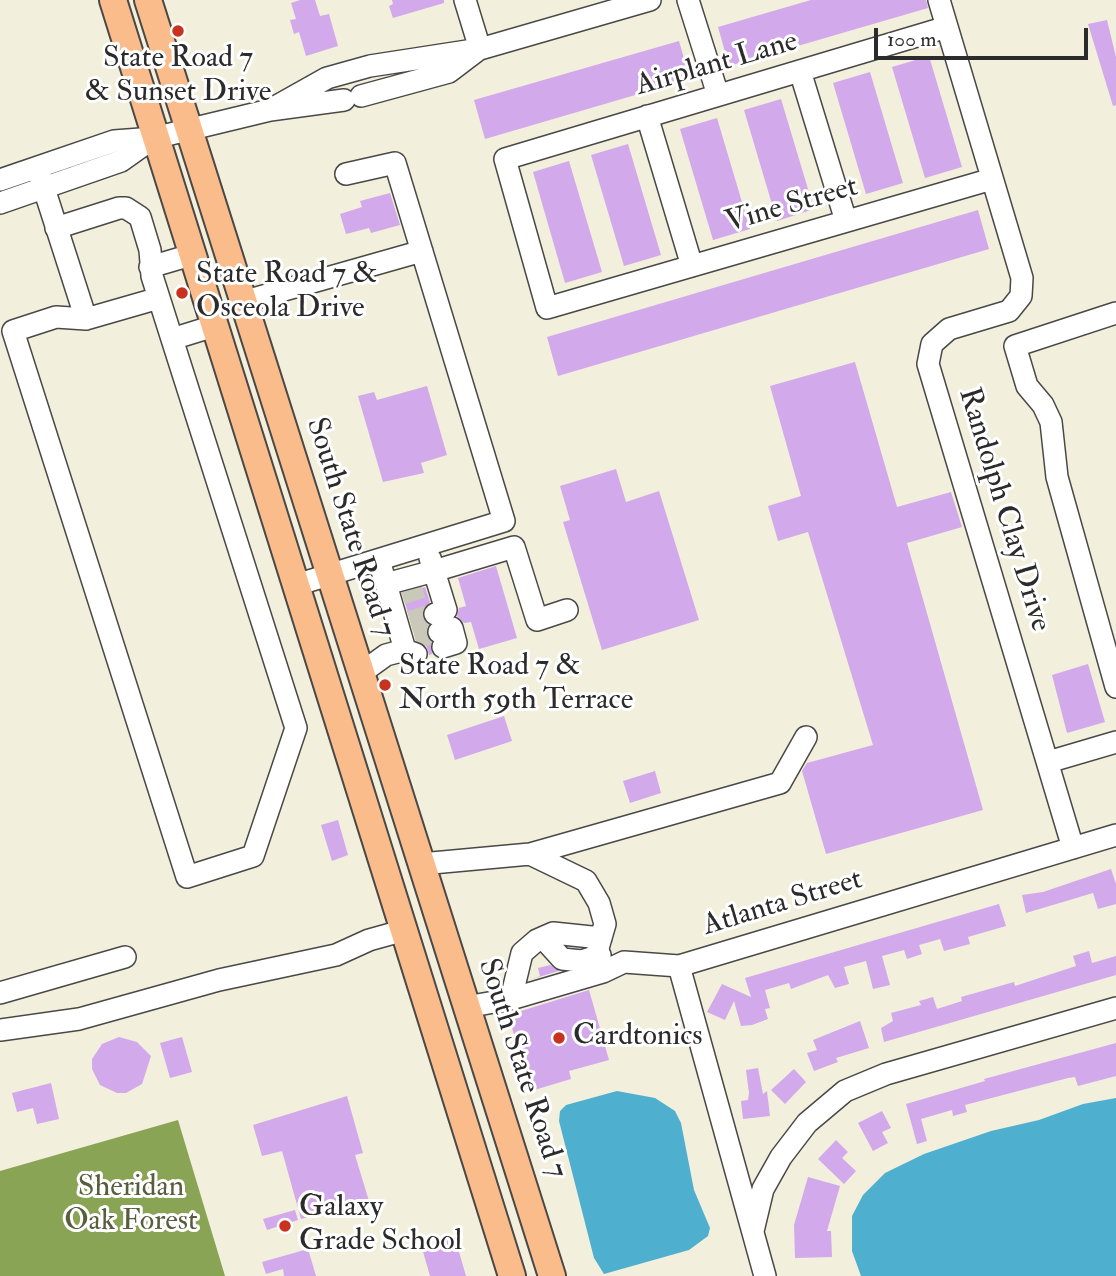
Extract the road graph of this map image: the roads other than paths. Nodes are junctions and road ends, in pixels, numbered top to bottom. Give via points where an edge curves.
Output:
1 (113, 0) edge
2 (148, 0) edge
3 (465, 0) edge
4 (650, 0) edge
5 (688, 0) edge
6 (939, 0) edge
7 (947, 27) junction
8 (480, 49) junction
9 (370, 66) junction
10 (800, 71) junction
11 (718, 95) junction
12 (361, 96) junction
13 (270, 110) junction
14 (647, 116) junction
15 (186, 128) junction
16 (154, 138) junction
17 (37, 167) junction
18 (345, 174) dead end
19 (992, 179) junction
20 (0, 180) edge
21 (45, 188) junction
22 (0, 203) edge
23 (846, 221) junction
24 (56, 228) junction
25 (422, 251) junction
26 (191, 255) junction
27 (692, 266) junction
28 (150, 267) junction
29 (159, 298) junction
30 (242, 302) junction
31 (547, 308) joint
32 (1116, 313) edge
33 (86, 319) junction
34 (214, 326) junction
35 (172, 339) junction
36 (426, 546) junction
37 (379, 560) junction
38 (328, 575) junction
39 (296, 585) junction
40 (436, 603) junction
41 (567, 610) dead end
42 (402, 620) junction
43 (361, 673) junction
44 (1116, 687) edge
45 (806, 737) dead end
46 (1116, 742) edge
47 (1048, 762) junction
48 (1116, 835) edge
49 (1073, 848) junction
50 (530, 854) junction
51 (421, 864) junction
52 (405, 930) junction
53 (601, 955) junction
54 (124, 957) dead end
55 (679, 967) junction
56 (0, 993) edge
57 (511, 999) junction
58 (466, 1007) junction
59 (1116, 1007) edge
60 (0, 1030) edge
61 (753, 1231) junction
62 (759, 1274) edge
63 (512, 1276) edge
64 (552, 1276) edge

1 - 16 main road
2 - 15 main road, South State Road 7
3 - 8 street
4 - 8 street
5 - 11 street
6 - 7 street
7 - 10 street, Airplant Lane
7 - 19 street
8 - 9 street
8 - 12 street via 449,72
9 - 12 street
9 - 13 street via 327,78
10 - 11 street, Airplant Lane
10 - 23 street
11 - 14 street, Airplant Lane
12 - 13 street
13 - 15 street
14 - 27 street
14 - 31 street, Airplant Lane via 505,159
15 - 16 street
15 - 30 main road, South State Road 7
16 - 17 street via 114,141
16 - 21 street via 121,160
16 - 26 main road
17 - 20 street
17 - 21 street
18 - 25 street via 395,163
19 - 23 street, Vine Street
19 - 47 street, Randolph Clay Drive via 1022,278 1021,296 1009,311 949,329 932,344 928,365
21 - 22 street
21 - 24 street
23 - 27 street, Vine Street
24 - 28 street via 126,208 140,217
24 - 33 street
25 - 30 street
25 - 36 street via 504,521
26 - 28 street
26 - 34 main road
27 - 31 street, Vine Street
28 - 29 street
29 - 33 street
29 - 35 street
30 - 38 main road, South State Road 7
32 - 44 street via 1015,346 1027,387 1051,422 1057,477
33 - 35 street via 56,317 13,331 187,877 253,856 296,728
34 - 35 street
34 - 39 main road
36 - 37 street
36 - 40 street
37 - 38 street
37 - 42 street
38 - 39 street
38 - 43 main road, South State Road 7
39 - 52 main road
40 - 41 street via 514,547 537,620
40 - 42 street
42 - 43 street via 386,655
43 - 51 main road, South State Road 7
45 - 50 street via 780,783
46 - 47 street
47 - 49 street, Randolph Clay Drive
48 - 49 street, Atlanta Street
49 - 55 street, Atlanta Street
50 - 51 street
50 - 53 street via 586,881 605,925
51 - 58 main road, South State Road 7
52 - 60 street via 336,955 219,980 79,1018
52 - 63 main road
53 - 55 street, Atlanta Street
53 - 57 street, Atlanta Street
53 - 57 street via 582,961 562,960 543,937 522,953
54 - 56 street
55 - 61 street
57 - 58 street, Atlanta Street
58 - 64 main road, South State Road 7
59 - 61 street via 886,1074 845,1091 807,1123 781,1157 763,1189
61 - 62 street

